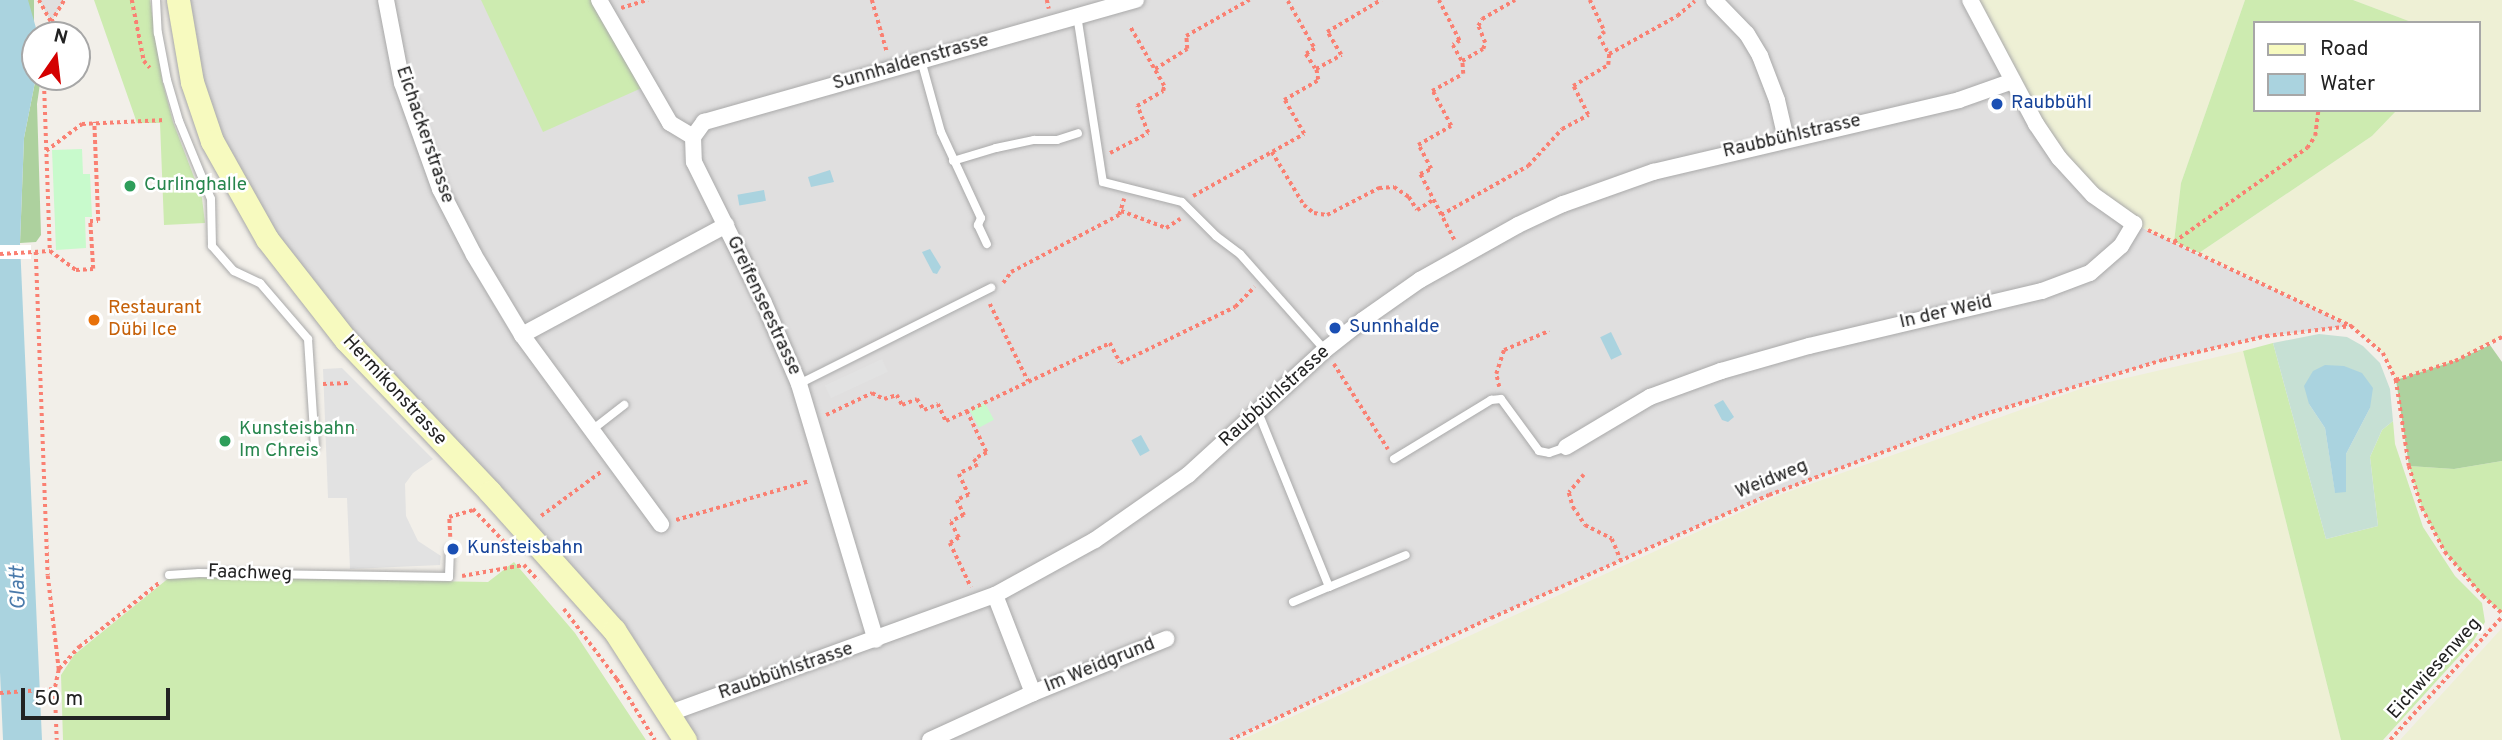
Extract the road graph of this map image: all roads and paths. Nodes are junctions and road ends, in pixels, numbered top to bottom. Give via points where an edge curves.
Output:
1 (39, 0) edge
2 (64, 0) edge
3 (156, 0) edge
4 (178, 0) edge
5 (386, 0) edge
6 (648, 0) edge
7 (872, 0) edge
8 (1136, 0) edge
9 (1249, 0) edge
10 (1381, 0) edge
11 (1439, 0) edge
12 (1515, 0) edge
13 (1590, 0) edge
14 (1714, 0) edge
15 (1970, 0) edge
16 (1288, 1) edge
17 (1695, 1) edge
18 (603, 6) edge
19 (1077, 15) junction
20 (50, 21) edge
21 (52, 21) edge
22 (1130, 27) dead end
23 (1609, 54) junction
24 (889, 57) dead end
25 (921, 60) junction
26 (1462, 61) junction
27 (1155, 69) junction
28 (1316, 69) junction
29 (2013, 81) junction
30 (45, 91) edge
31 (2318, 112) edge
32 (179, 121) junction
33 (94, 122) junction
34 (1078, 133) dead end
35 (693, 137) junction
36 (1786, 138) junction
37 (47, 151) junction
38 (1272, 152) junction
39 (1099, 158) junction
40 (953, 161) junction
41 (1127, 188) junction
42 (1433, 201) junction
43 (1182, 202) junction
44 (1121, 211) junction
45 (1192, 211) junction
46 (1441, 215) junction
47 (2134, 224) junction
48 (726, 225) junction
49 (2174, 242) junction
50 (1455, 243) dead end
51 (987, 244) dead end
52 (50, 251) junction
53 (33, 252) junction
54 (0, 254) edge
55 (1263, 278) junction
56 (1001, 286) dead end
57 (993, 292) joint
58 (2351, 326) junction
59 (1549, 331) dead end
60 (522, 335) junction
61 (2502, 337) edge
62 (1329, 356) junction
63 (2396, 380) junction
64 (1028, 381) junction
65 (349, 383) dead end
66 (310, 384) junction
67 (800, 384) junction
68 (1501, 399) junction
69 (624, 405) dead end
70 (967, 410) junction
71 (1258, 412) junction
72 (812, 421) junction
73 (358, 428) dead end
74 (592, 430) junction
75 (314, 431) junction
76 (315, 446) dead end
77 (1566, 447) joint
78 (1394, 459) joint
79 (615, 461) junction
80 (1584, 475) dead end
81 (812, 480) dead end
82 (482, 500) dead end
83 (473, 509) junction
84 (687, 517) dead end
85 (536, 519) dead end
86 (661, 524) dead end
87 (450, 549) joint
88 (510, 549) dead end
89 (1406, 555) dead end
90 (1621, 560) junction
91 (524, 565) dead end
92 (529, 570) dead end
93 (169, 575) joint
94 (449, 577) junction
95 (544, 587) dead end
96 (1329, 587) junction
97 (972, 589) dead end
98 (995, 595) junction
99 (1293, 603) dead end
100 (560, 604) dead end
101 (2502, 615) edge
102 (1166, 639) dead end
103 (876, 640) junction
104 (59, 670) junction
105 (55, 689) junction
106 (0, 693) edge
107 (1033, 693) junction
108 (670, 713) junction
109 (57, 740) edge
110 (655, 740) edge
111 (685, 740) edge
112 (930, 740) edge
113 (1230, 740) edge
114 (2390, 740) edge

1 - 20 path
2 - 21 path
3 - 32 lane via 158,33
4 - 108 street, Hermikonstrasse via 192,82 212,141 267,239 346,340 599,612
5 - 60 street, Eichackerstrasse via 402,83 440,189
6 - 18 path
7 - 24 path
8 - 19 street, Sunnhaldenstrasse
9 - 27 path via 1186,37 1187,49
10 - 28 path via 1327,32 1341,55
11 - 26 path via 1461,41 1453,45
12 - 26 path via 1482,19 1478,26 1483,49
13 - 23 path via 1605,32 1599,36
14 - 36 street via 1740,25 1760,56
15 - 29 street
16 - 28 path via 1315,49 1306,54
17 - 23 path
18 - 35 street via 670,123
19 - 25 street, Sunnhaldenstrasse
19 - 39 lane
22 - 27 path
23 - 46 path via 1608,65 1573,86 1588,115 1562,129 1528,166
25 - 35 street, Sunnhaldenstrasse via 704,122
25 - 40 lane
26 - 42 path via 1463,74 1432,91 1451,126 1418,145 1431,169 1420,174
27 - 39 path via 1163,91 1136,109 1148,133
28 - 38 path via 1318,80 1284,100 1304,134
29 - 36 street, Raubbühlstrasse via 1959,100
29 - 47 street via 2059,158 2093,195
30 - 37 path
31 - 49 path via 2315,136 2307,148
32 - 33 path
32 - 66 lane via 211,199 212,246 234,271 260,283 308,339
33 - 37 path via 71,130
33 - 52 path via 99,221 90,222 93,269 76,270
34 - 40 lane
35 - 48 street, Greifenseestrasse via 694,162
36 - 62 street, Raubbühlstrasse via 1653,172 1518,225 1420,280
37 - 52 path
38 - 42 path via 1314,214 1327,215 1379,188 1394,187 1418,210
38 - 43 path
39 - 41 lane via 1102,182
40 - 51 lane via 981,218 978,225
41 - 43 lane
41 - 44 path
42 - 46 path
43 - 45 lane
44 - 45 path via 1166,228
44 - 56 path via 1011,272
45 - 55 lane
46 - 50 path
47 - 49 path
47 - 77 street, In der Weid via 2121,246 2090,273 2042,291 1721,371 1650,397
48 - 60 street
48 - 67 street, Greifenseestrasse
49 - 58 path
52 - 53 path
53 - 54 path
53 - 104 path via 48,576
55 - 62 lane
55 - 64 path via 1235,307 1120,363 1110,342
57 - 64 path via 988,301
57 - 67 lane
58 - 63 path via 2383,353
58 - 90 path, Weidweg via 2266,337 2163,360 1985,414 1769,495
59 - 68 path via 1504,350 1496,374
60 - 74 street, Eichackerstrasse
61 - 63 path via 2455,361
62 - 71 street, Raubbühlstrasse
62 - 78 path
63 - 101 path via 2409,466 2422,508 2445,552
64 - 70 path
65 - 66 path
66 - 75 lane
67 - 72 street, Greifenseestrasse
68 - 77 lane via 1539,451
68 - 78 lane via 1491,400
69 - 74 lane
70 - 72 path via 946,421 938,404 924,410 917,398 902,405 897,395 884,399 872,393
70 - 97 path via 987,453 974,459 978,465 959,474 969,495 957,500 964,515 951,522 960,538 950,543
71 - 96 lane
71 - 98 street, Raubbühlstrasse via 1188,475 1095,540
72 - 103 street, Greifenseestrasse
73 - 75 path
74 - 79 street, Eichackerstrasse
75 - 76 lane
79 - 85 path
79 - 86 street, Eichackerstrasse
80 - 90 path via 1569,493 1573,507 1585,525 1612,539
81 - 84 path
82 - 83 path
83 - 87 path via 449,517
83 - 88 path
87 - 94 lane
89 - 96 lane
90 - 113 path, Weidweg
91 - 94 path
92 - 95 path
93 - 94 lane, Faachweg
93 - 104 path via 79,647
96 - 99 lane
98 - 103 street, Raubbühlstrasse
98 - 107 street, Im Weidgrund
100 - 110 path via 617,679
101 - 114 path, Eichwiesenweg
102 - 107 street, Im Weidgrund
103 - 108 street, Raubbühlstrasse
104 - 105 path
105 - 106 path
105 - 109 path
107 - 112 street, Im Weidgrund
108 - 111 street, Hermikonstrasse

